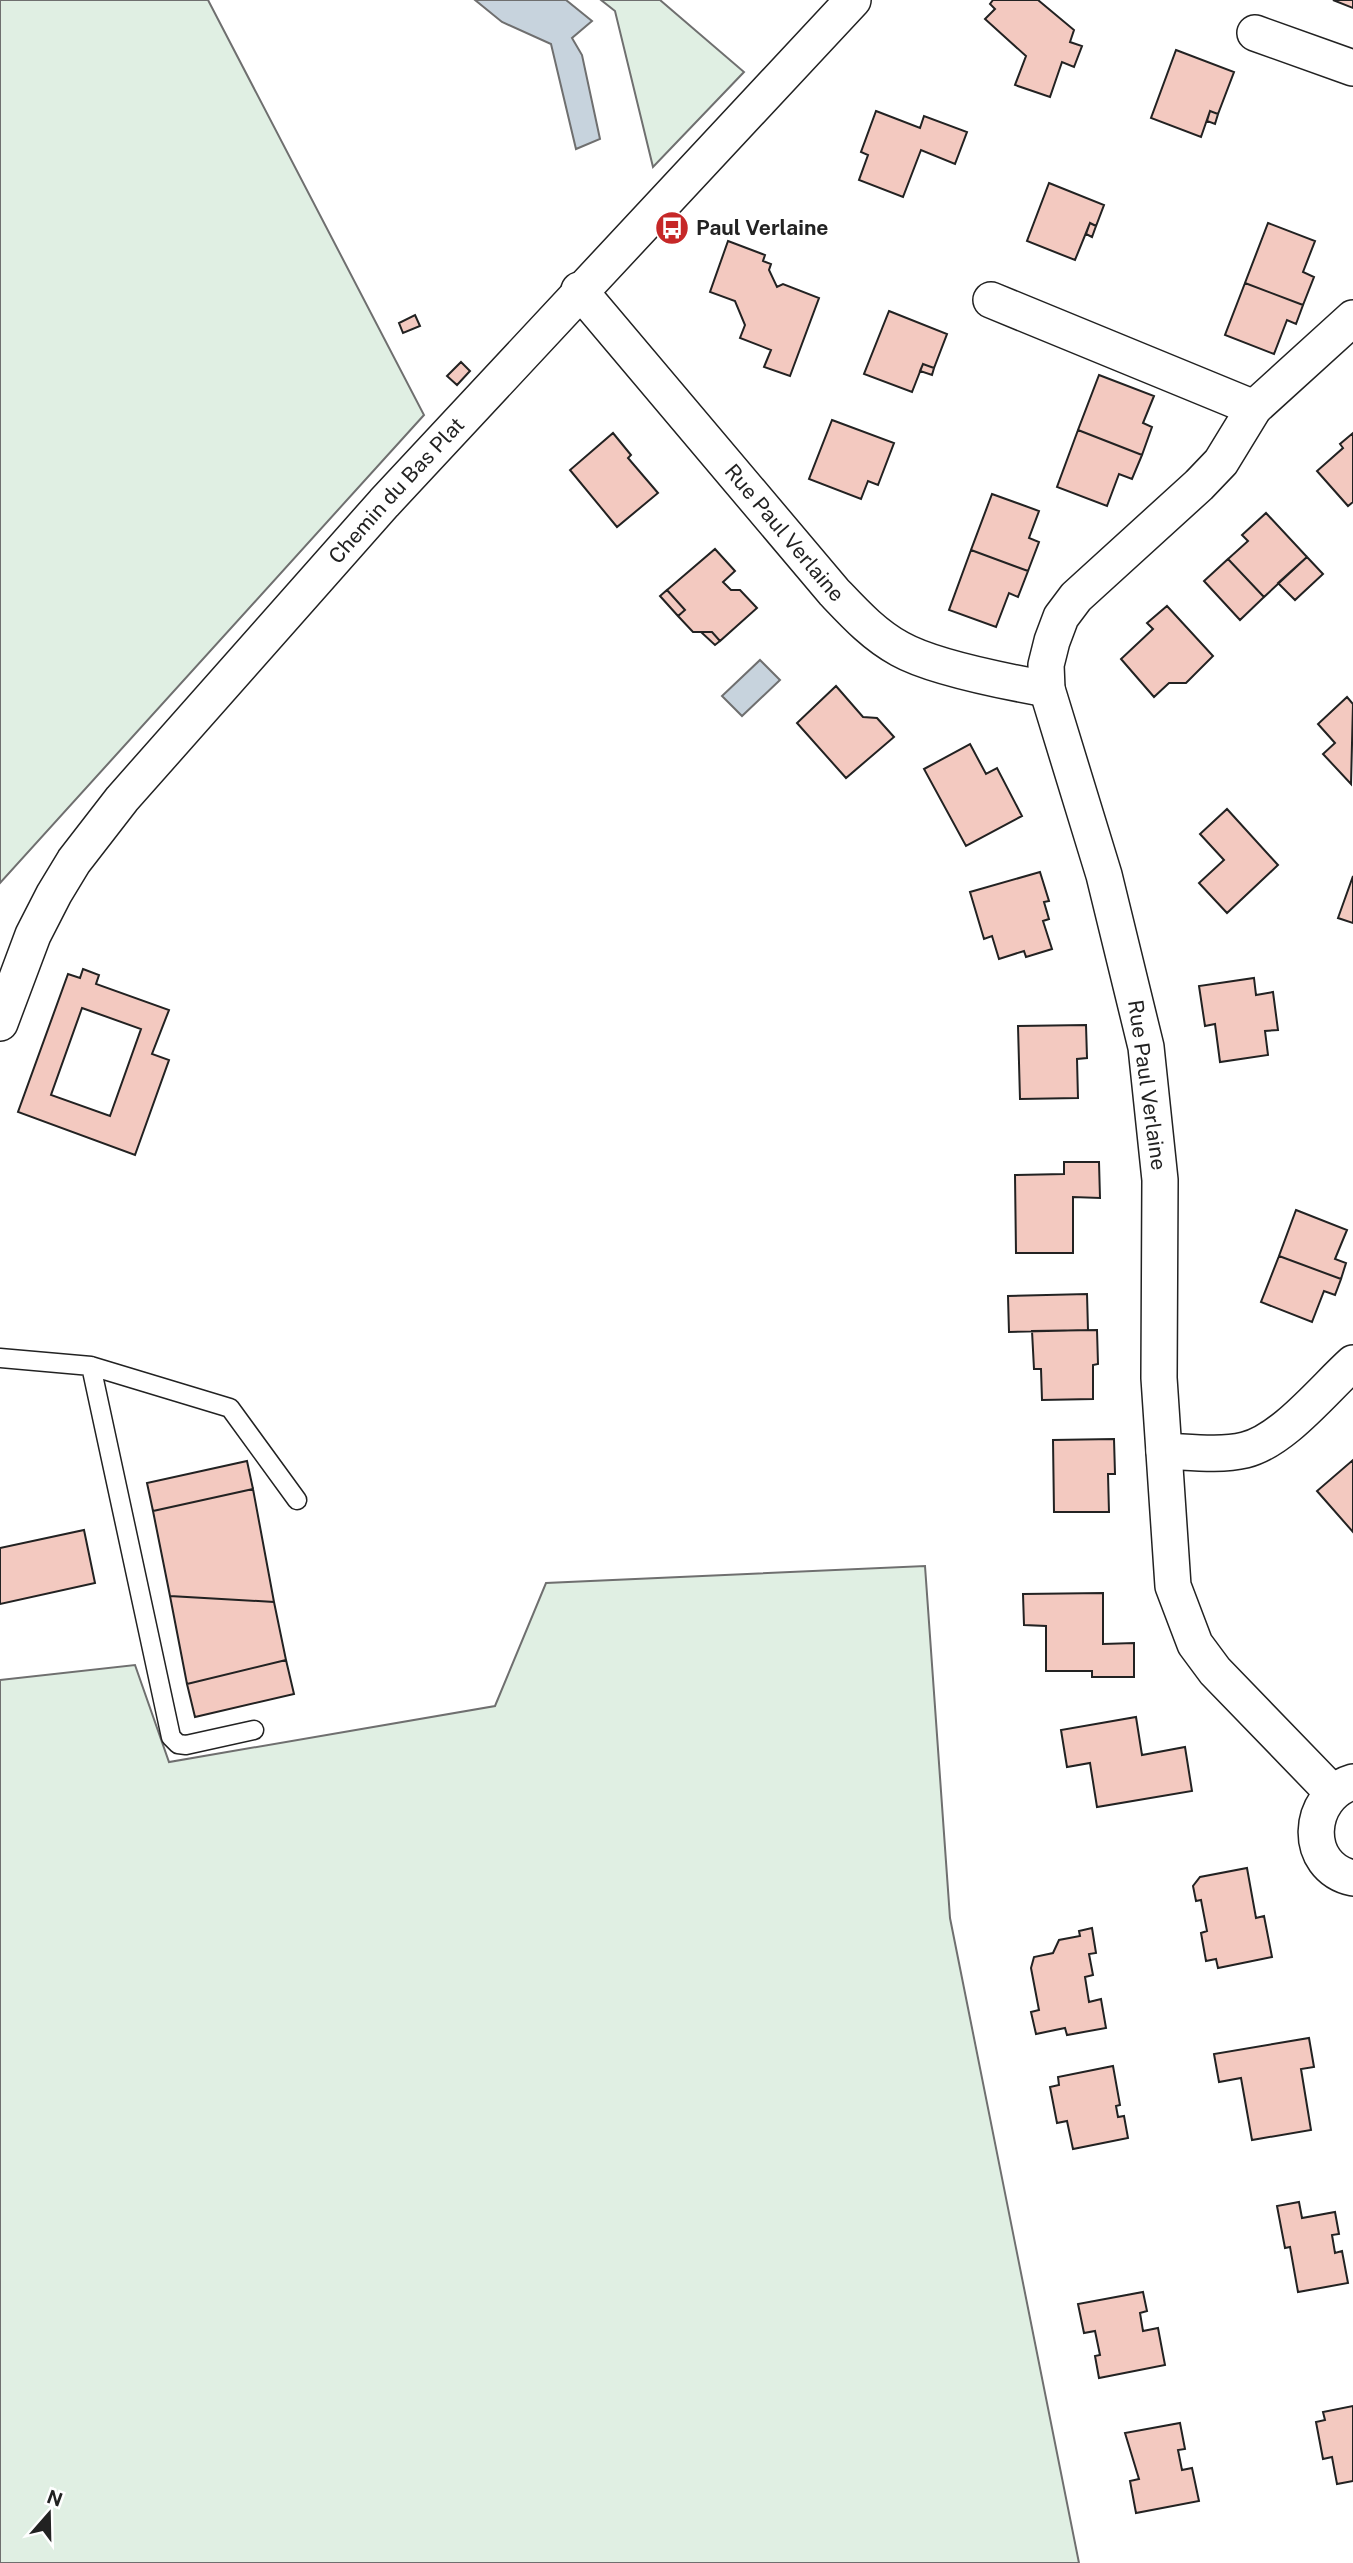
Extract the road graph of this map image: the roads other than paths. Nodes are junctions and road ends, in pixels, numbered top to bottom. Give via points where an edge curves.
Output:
1 (853, 0) edge
2 (1255, 33) dead end
3 (1353, 68) edge
4 (579, 290) junction
5 (991, 300) dead end
6 (1353, 318) edge
7 (1254, 408) junction
8 (1046, 689) junction
9 (0, 1023) edge
10 (0, 1358) edge
11 (1353, 1363) edge
12 (91, 1366) junction
13 (1164, 1451) junction
14 (297, 1500) dead end
15 (254, 1730) dead end
16 (1343, 1787) edge
17 (1353, 1878) edge

1 - 4 street, Chemin du Bas Plat
2 - 3 street
4 - 8 street, Rue Paul Verlaine via 834,592 869,627 901,650 926,659
4 - 9 street, Chemin du Bas Plat via 99,827 33,935
5 - 7 street
6 - 7 street, Rue Paul Verlaine
7 - 8 street, Rue Paul Verlaine via 1221,462 1076,597 1061,617 1046,666
8 - 13 street, Rue Paul Verlaine via 1107,887 1146,1047 1160,1180 1159,1378
10 - 12 lane
11 - 13 street via 1281,1431 1248,1450
12 - 14 lane via 230,1408
12 - 15 lane via 171,1737 186,1745
13 - 16 street, Rue Paul Verlaine via 1173,1586 1195,1644 1215,1671
16 - 17 street via 1317,1817 1317,1847 1335,1871

